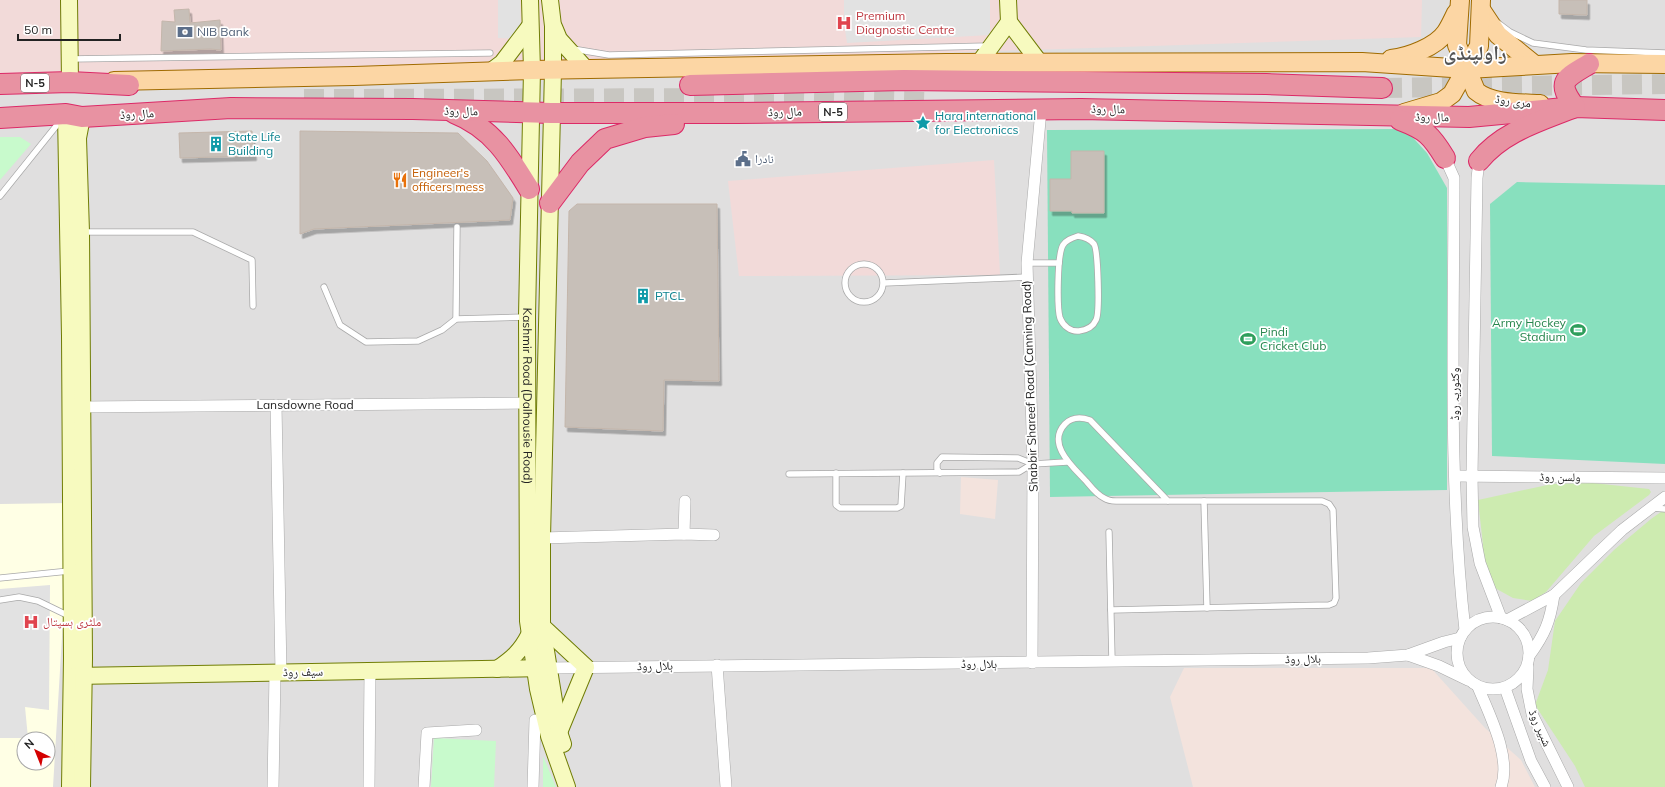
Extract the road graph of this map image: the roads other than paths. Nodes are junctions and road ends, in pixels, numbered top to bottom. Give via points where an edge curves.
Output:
1 (69, 0) edge
2 (530, 0) edge
3 (550, 0) edge
4 (1008, 0) edge
5 (1460, 4) edge
6 (1482, 6) edge
7 (1009, 22) junction
8 (530, 26) junction
9 (553, 26) junction
10 (992, 46) junction
11 (566, 48) junction
12 (1665, 53) edge
13 (490, 54) dead end
14 (70, 58) junction
15 (1362, 62) junction
16 (979, 63) junction
17 (1040, 63) junction
18 (1589, 64) junction
19 (1665, 64) edge
20 (1535, 65) junction
21 (1467, 69) junction
22 (532, 70) junction
23 (553, 70) junction
24 (587, 70) junction
25 (490, 72) junction
26 (70, 82) junction
27 (0, 84) edge
28 (690, 85) dead end
29 (1382, 88) tunnel mouth
30 (1575, 107) junction
31 (446, 110) junction
32 (1041, 110) junction
33 (1665, 110) edge
34 (531, 112) junction
35 (551, 113) junction
36 (736, 113) junction
37 (74, 116) junction
38 (1391, 116) junction
39 (0, 118) edge
40 (1446, 158) joint
41 (1479, 161) joint
42 (529, 189) junction
43 (0, 196) edge
44 (550, 203) junction
45 (457, 227) dead end
46 (81, 232) junction
47 (1027, 263) junction
48 (1059, 263) junction
49 (1027, 277) junction
50 (884, 283) junction
51 (324, 287) dead end
52 (253, 306) dead end
53 (527, 316) junction
54 (456, 319) junction
55 (528, 403) junction
56 (276, 405) junction
57 (82, 407) junction
58 (1068, 462) junction
59 (1033, 464) junction
60 (836, 473) junction
61 (903, 473) junction
62 (940, 473) junction
63 (789, 474) dead end
64 (1455, 476) junction
65 (1472, 476) junction
66 (1665, 478) edge
67 (1665, 497) edge
68 (685, 501) dead end
69 (1168, 501) junction
70 (1204, 501) junction
71 (1650, 507) junction
72 (1665, 509) edge
73 (1109, 532) dead end
74 (684, 534) junction
75 (714, 535) dead end
76 (542, 538) junction
77 (72, 571) junction
78 (0, 578) edge
79 (1554, 594) junction
80 (0, 600) edge
81 (1207, 608) junction
82 (1111, 610) junction
83 (71, 617) junction
84 (1504, 619) junction
85 (542, 626) junction
86 (1463, 634) junction
87 (529, 635) junction
88 (1408, 655) junction
89 (1528, 660) junction
90 (1112, 662) junction
91 (1032, 664) junction
92 (717, 665) junction
93 (586, 666) junction
94 (542, 668) junction
95 (497, 669) junction
96 (370, 671) junction
97 (278, 673) junction
98 (78, 676) junction
99 (1468, 680) junction
100 (1478, 687) junction
101 (1505, 688) junction
102 (535, 720) dead end
103 (476, 730) dead end
104 (559, 732) junction
105 (70, 787) edge
106 (82, 787) edge
107 (273, 787) edge
108 (368, 787) edge
109 (424, 787) edge
110 (533, 787) edge
111 (567, 787) edge
112 (578, 787) edge
113 (726, 787) edge
114 (1502, 787) edge
115 (1545, 787) edge
116 (1568, 787) edge

1 - 14 street
2 - 8 street, Kashmir Road (Dalhousie Road)
3 - 9 street, Kashmir Road (Dalhousie Road)
4 - 7 street
5 - 15 main road via 1446,33 1425,49 1399,58
5 - 21 main road, مری روڈ via 1457,45
6 - 12 lane via 1510,32 1533,43 1586,50
6 - 20 main road via 1502,39
6 - 21 main road via 1479,46
7 - 10 street
7 - 17 street
8 - 22 street, Kashmir Road (Dalhousie Road)
8 - 25 street via 502,63
9 - 11 street
9 - 23 street, Kashmir Road (Dalhousie Road)
10 - 11 lane via 609,54
10 - 16 street
11 - 24 street
13 - 14 lane
14 - 26 street
15 - 17 main road
15 - 21 main road
16 - 17 main road
16 - 24 main road
18 - 19 main road
18 - 20 main road
18 - 30 highway via 1568,78 1564,84 1565,94
20 - 21 main road
21 - 30 main road, مری روڈ via 1476,91 1482,96 1522,103
21 - 38 main road via 1452,94 1441,102
22 - 23 main road
22 - 25 main road
22 - 34 street, Kashmir Road (Dalhousie Road)
23 - 24 main road
23 - 35 street, Kashmir Road (Dalhousie Road)
25 - 26 main road
26 - 27 highway, N-5
26 - 37 highway, N-5 via 132,95
28 - 29 highway via 904,80 1266,84
30 - 33 highway, مال روڈ / N-5
30 - 38 highway, مال روڈ / N-5 via 1469,118
30 - 41 highway via 1502,139
31 - 34 highway, مال روڈ / N-5
31 - 37 highway, مال روڈ / N-5 via 231,108
31 - 42 highway via 483,128 507,154
32 - 36 highway, مال روڈ / N-5
32 - 38 highway, مال روڈ / N-5
32 - 47 street, Shabbir Shareef Road (Canning Road)
34 - 35 highway, مال روڈ / N-5
34 - 42 street, Kashmir Road (Dalhousie Road)
35 - 36 highway, مال روڈ / N-5
35 - 44 street, Kashmir Road (Dalhousie Road)
36 - 44 highway via 697,122 645,127 605,139 580,163
37 - 39 highway, مال روڈ / N-5
37 - 43 lane
37 - 46 street via 78,138
37 - 77 street via 70,284
38 - 40 highway via 1430,135
40 - 64 street, وکٹوریہ روڈ via 1454,178
41 - 65 street, وکٹوریہ روڈ
42 - 53 street, Kashmir Road (Dalhousie Road)
44 - 76 street, Kashmir Road (Dalhousie Road)
45 - 54 lane
46 - 52 lane via 193,232 252,260
46 - 57 street
47 - 48 lane
47 - 49 street, Shabbir Shareef Road (Canning Road)
48 - 48 lane via 1060,320 1074,331 1085,330 1091,327 1098,316 1097,251 1094,244 1087,238 1071,238 1060,250
49 - 50 lane
49 - 59 street, Shabbir Shareef Road (Canning Road)
50 - 50 lane via 882,292 876,298 865,302 848,294 845,278 855,265 871,264 878,269
51 - 54 lane via 340,325 366,342 418,340 442,330
53 - 54 lane
53 - 55 street, Kashmir Road (Dalhousie Road)
55 - 56 street, Lansdowne Road
55 - 87 street, Kashmir Road (Dalhousie Road)
56 - 57 street, Lansdowne Road
56 - 97 street
57 - 98 street
58 - 59 lane
58 - 69 lane via 1102,498 1116,501
58 - 69 lane via 1058,441 1061,428 1068,421 1077,418 1090,420
59 - 62 lane via 1019,472
59 - 62 lane via 1018,458 942,457 937,463
59 - 91 street, Shabbir Shareef Road (Canning Road)
60 - 61 lane
60 - 61 lane via 836,504 840,508 901,506
60 - 63 lane
61 - 62 lane
64 - 65 street, ولسن روڈ
64 - 86 street, وکٹوریہ روڈ
65 - 66 street, ولسن روڈ
65 - 84 street, وکٹوریہ روڈ via 1473,528 1480,563
67 - 71 street
68 - 74 street
69 - 70 lane
70 - 81 lane
70 - 81 lane via 1322,501 1329,504 1333,510 1336,598 1334,603 1329,605
71 - 72 lane
71 - 79 street
73 - 82 lane
74 - 75 street
74 - 76 street
76 - 85 street, Kashmir Road (Dalhousie Road)
77 - 78 lane
77 - 83 street
79 - 84 street
79 - 89 street via 1551,617
80 - 83 lane via 19,597 38,601
81 - 82 lane
82 - 90 lane
83 - 98 street
84 - 86 street via 1488,618 1476,622
84 - 89 street via 1520,629 1527,641
85 - 93 street
85 - 94 street, Kashmir Road (Dalhousie Road)
86 - 88 street, ہلال روڈ
86 - 99 street via 1457,660
87 - 94 street, Kashmir Road (Dalhousie Road)
87 - 95 street via 518,653
88 - 90 street, ہلال روڈ via 1368,658
88 - 99 street, ہلال روڈ
89 - 101 street via 1519,679
89 - 116 street, شبیر روڈ via 1527,689 1532,714
90 - 91 street, ہلال روڈ
91 - 92 street, ہلال روڈ
92 - 93 street, ہلال روڈ
92 - 113 street
93 - 94 street, ہلال روڈ
93 - 104 street
94 - 95 street, سیف روڈ
94 - 104 street, Kashmir Road (Dalhousie Road)
94 - 111 street, Kashmir Road (Dalhousie Road) via 549,736
95 - 96 street, سیف روڈ
96 - 97 street, سیف روڈ
96 - 108 street
97 - 98 street, سیف روڈ
97 - 107 street
98 - 105 street
98 - 106 street
99 - 100 street
100 - 101 street via 1491,690
100 - 114 street via 1505,766
101 - 115 street, شبیر روڈ via 1531,761
102 - 110 street
103 - 109 street via 427,733
104 - 112 street, Kashmir Road (Dalhousie Road)

